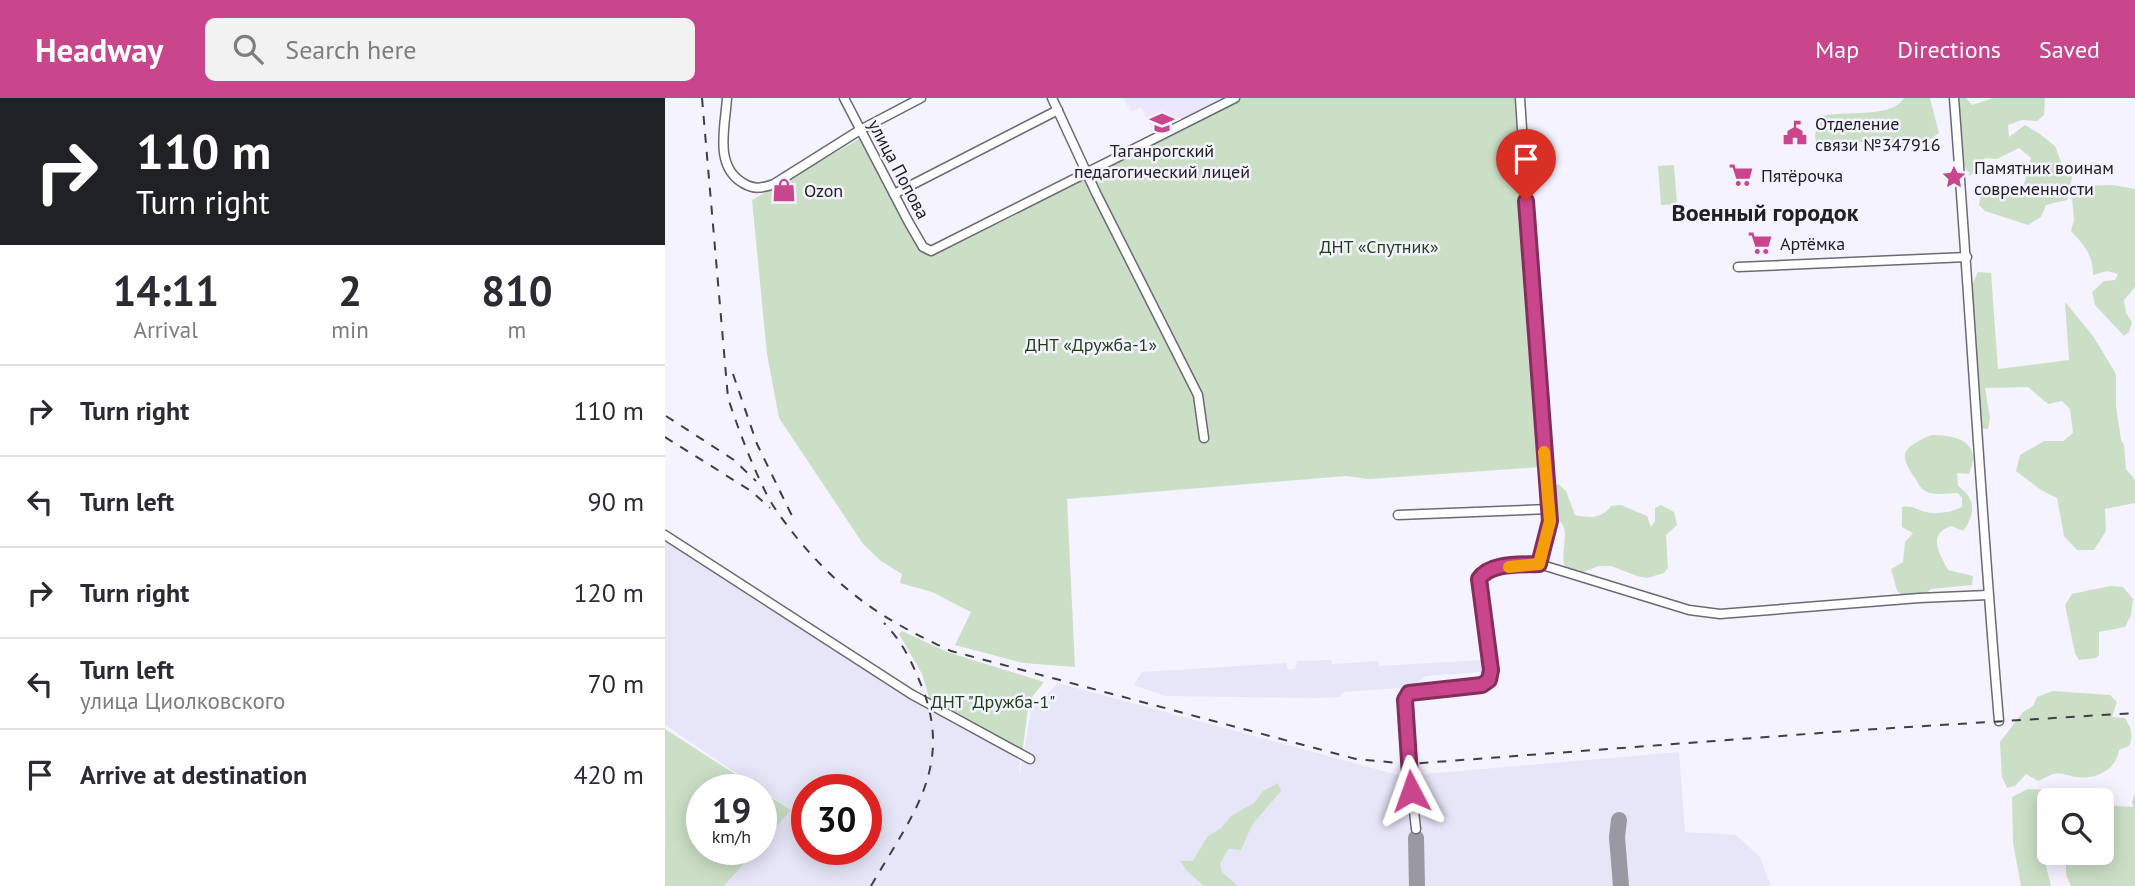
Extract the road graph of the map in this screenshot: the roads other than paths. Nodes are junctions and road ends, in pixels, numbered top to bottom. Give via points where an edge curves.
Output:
1 (727, 98) edge
2 (844, 98) edge
3 (921, 98) edge
4 (1052, 98) edge
5 (1235, 98) edge
6 (1520, 98) edge
7 (1954, 98) edge
8 (1058, 110) junction
9 (860, 130) junction
10 (1087, 173) junction
11 (894, 194) junction
12 (1966, 257) junction
13 (1738, 267) dead end
14 (1205, 438) dead end
15 (1549, 509) junction
16 (1398, 515) dead end
17 (665, 535) edge
18 (1539, 564) junction
19 (1988, 595) junction
20 (1999, 721) dead end
21 (1030, 760) dead end
22 (1416, 830) dead end

1 - 9 street via 725,160 731,176 749,187 774,184
2 - 9 street, улица Попова
3 - 9 street
4 - 8 street
5 - 10 street
6 - 15 street
7 - 12 street
8 - 10 street
8 - 11 street
9 - 11 street, улица Попова
10 - 11 street, улица Попова via 931,251 923,247
10 - 14 street via 1198,395
12 - 13 street
12 - 19 street
15 - 16 street
15 - 18 street
17 - 21 street via 911,694
18 - 19 street via 1689,610 1720,614
18 - 22 street via 1495,568 1483,572 1479,579 1489,680 1482,685 1409,693 1405,700
19 - 20 street

